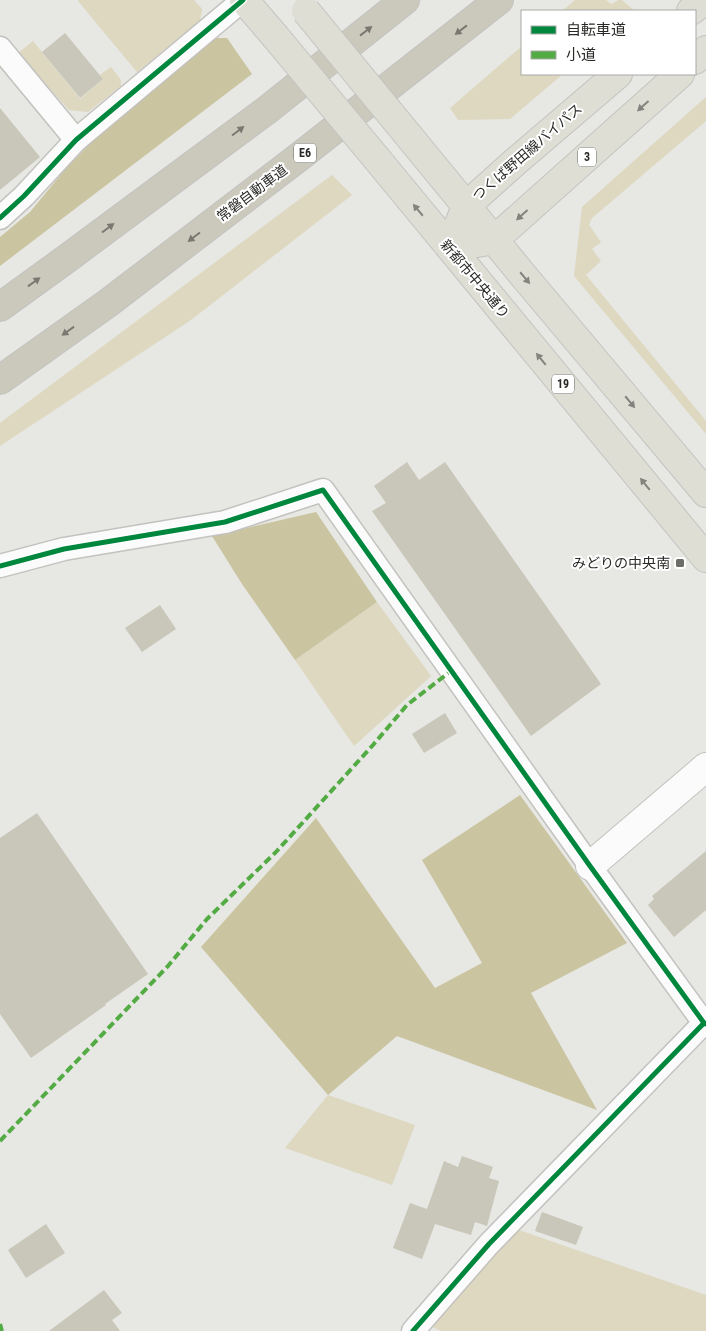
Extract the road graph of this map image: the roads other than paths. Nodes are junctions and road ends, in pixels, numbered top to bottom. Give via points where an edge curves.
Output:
1 (244, 0) edge
2 (405, 0) edge
3 (499, 0) edge
4 (705, 0) edge
5 (302, 6) edge
6 (693, 10) edge
7 (0, 48) edge
8 (706, 50) edge
9 (696, 59) edge
10 (617, 75) edge
11 (679, 75) edge
12 (76, 140) junction
13 (466, 206) junction
14 (0, 218) edge
15 (494, 240) junction
16 (450, 247) junction
17 (0, 306) edge
18 (0, 380) edge
19 (706, 493) edge
20 (706, 558) edge
21 (0, 566) edge
22 (706, 767) edge
23 (590, 866) junction
24 (705, 1023) edge
25 (413, 1331) edge

1 - 12 street
16 -> 1 main road, 新都市中央通り, bridge
17 -> 2 highway via 259,116
3 -> 18 highway, 常磐自動車道 / E6 via 108,303
4 - 6 main road
5 - 13 main road, bridge
7 - 12 street
8 - 9 main road
10 - 13 main road, つくば野田線バイパス
11 -> 15 main road, 3
12 - 14 street
13 - 15 main road
13 - 16 main road, つくば野田線バイパス
15 - 16 main road
15 -> 19 main road
20 -> 16 main road, 新都市中央通り / 19
21 - 23 street via 64,549 225,522 323,490
22 - 23 street
23 - 24 street
24 - 25 street via 490,1244

